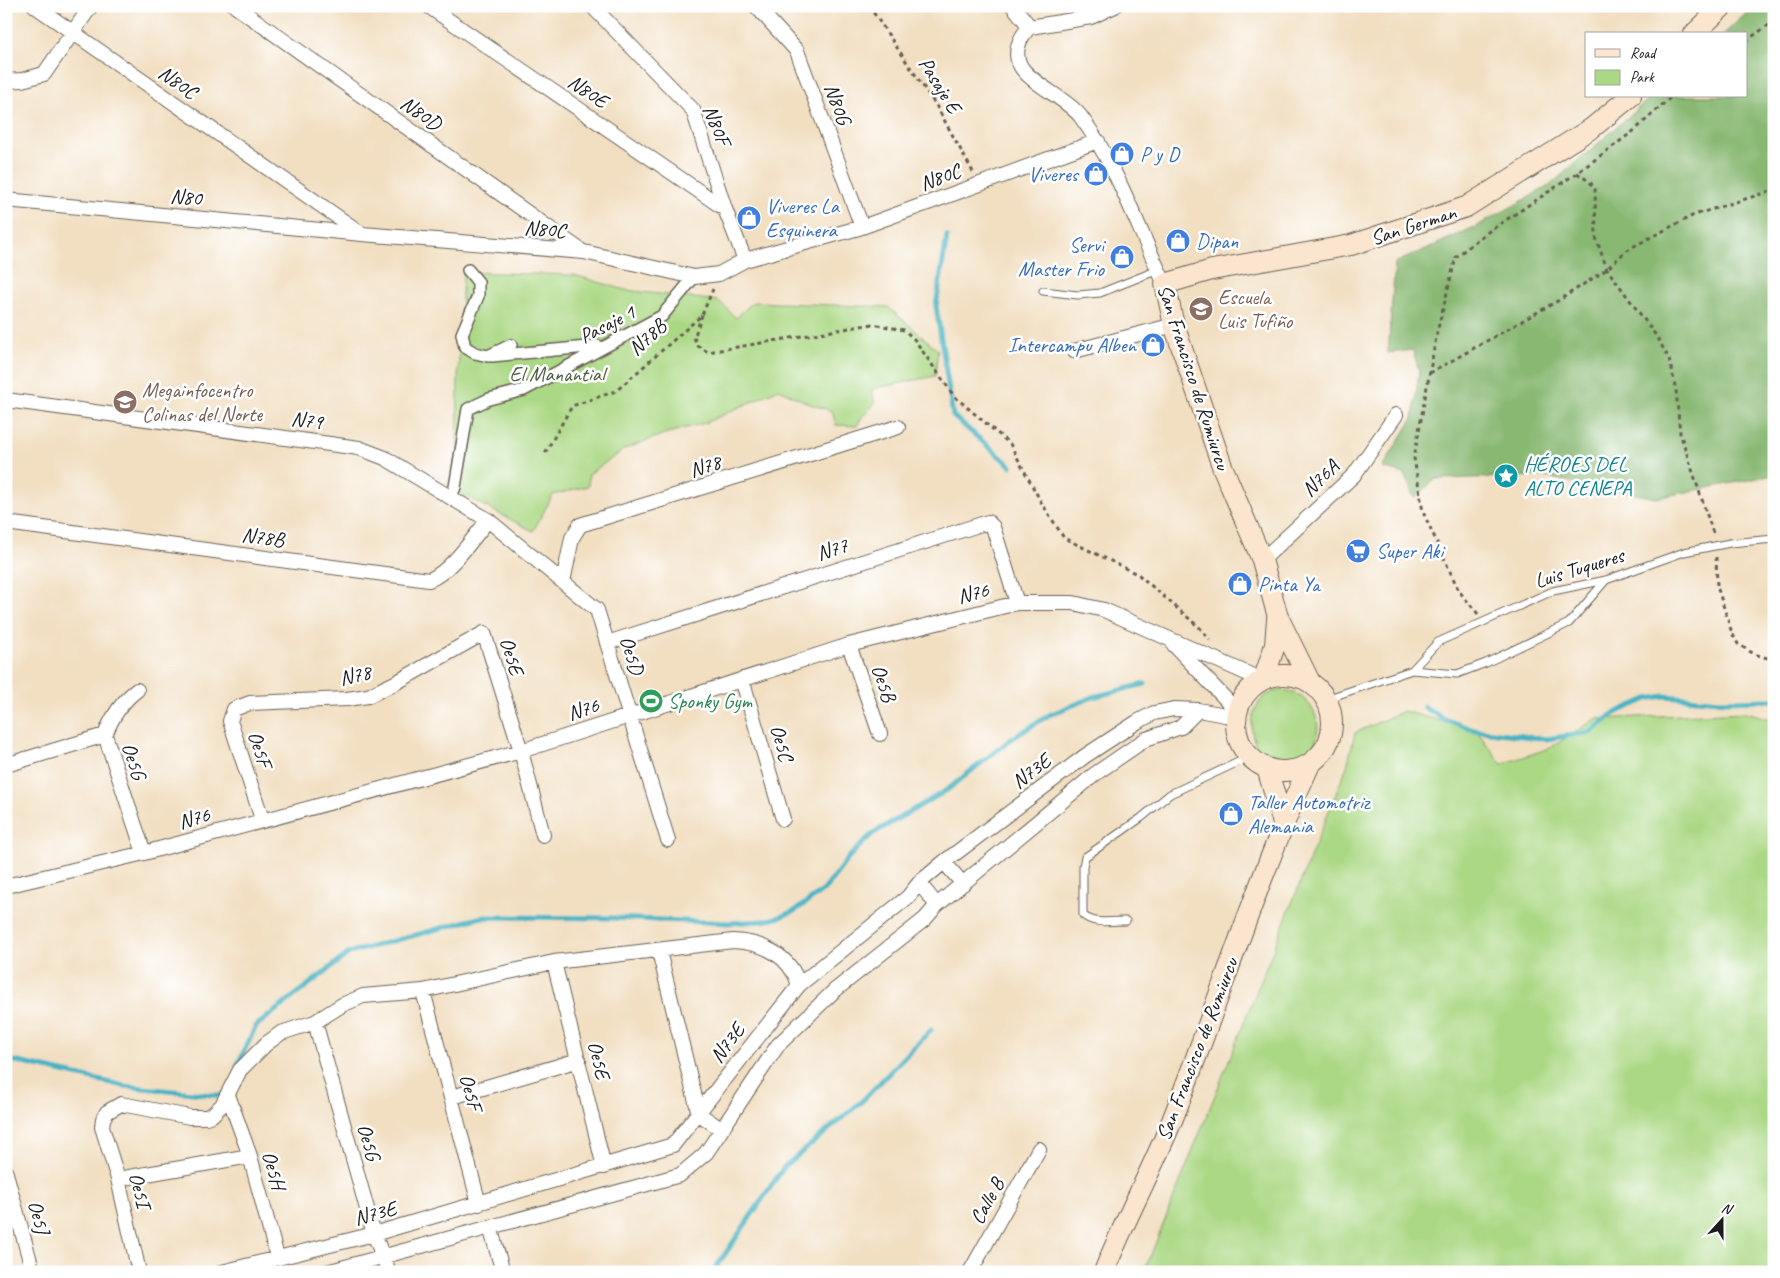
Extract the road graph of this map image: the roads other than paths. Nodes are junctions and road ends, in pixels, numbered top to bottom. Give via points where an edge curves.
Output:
1 (35, 6) edge
2 (91, 6) edge
3 (235, 6) edge
4 (428, 6) edge
5 (592, 6) edge
6 (756, 6) edge
7 (1013, 6) edge
8 (1115, 6) edge
9 (1723, 6) edge
10 (1030, 27) junction
11 (1696, 32) edge
12 (72, 34) junction
13 (6, 81) edge
14 (1629, 98) edge
15 (1098, 141) junction
16 (6, 200) edge
17 (725, 209) junction
18 (862, 227) junction
19 (362, 234) junction
20 (584, 252) junction
21 (745, 260) junction
22 (468, 270) dead end
23 (694, 277) junction
24 (1162, 277) junction
25 (1043, 291) dead end
26 (1174, 325) junction
27 (511, 345) dead end
28 (608, 345) junction
29 (1074, 351) dead end
30 (488, 356) junction
31 (6, 400) edge
32 (1396, 415) dead end
33 (898, 427) dead end
34 (450, 497) junction
35 (488, 520) junction
36 (6, 522) edge
37 (1774, 539) edge
38 (1262, 560) junction
39 (1606, 580) junction
40 (563, 582) junction
41 (1017, 602) junction
42 (1278, 617) junction
43 (484, 633) joint
44 (1168, 639) junction
45 (607, 643) junction
46 (850, 645) junction
47 (1412, 670) junction
48 (742, 679) junction
49 (1263, 679) junction
50 (1310, 682) junction
51 (137, 690) dead end
52 (1326, 699) junction
53 (1198, 710) junction
54 (1236, 714) junction
55 (629, 715) junction
56 (230, 721) joint
57 (880, 734) dead end
58 (104, 736) junction
59 (521, 751) junction
60 (1085, 756) junction
61 (1249, 756) junction
62 (1310, 764) junction
63 (6, 765) edge
64 (1267, 768) junction
65 (1095, 774) junction
66 (262, 819) junction
67 (783, 819) dead end
68 (1283, 823) junction
69 (543, 835) dead end
70 (668, 840) dead end
71 (144, 853) junction
72 (944, 862) junction
73 (919, 883) junction
74 (963, 884) junction
75 (6, 886) edge
76 (936, 905) junction
77 (1126, 921) dead end
78 (659, 951) junction
79 (554, 962) junction
80 (799, 985) junction
81 (423, 991) junction
82 (315, 1022) junction
83 (579, 1060) junction
84 (228, 1094) junction
85 (452, 1097) junction
86 (700, 1114) junction
87 (721, 1129) junction
88 (1038, 1149) dead end
89 (250, 1156) junction
90 (604, 1167) junction
91 (6, 1173) edge
92 (118, 1179) junction
93 (479, 1204) junction
94 (490, 1227) junction
95 (374, 1234) junction
96 (384, 1256) junction
97 (277, 1257) junction
98 (33, 1272) edge
99 (139, 1272) edge
100 (222, 1272) edge
101 (327, 1272) edge
102 (389, 1272) edge
103 (503, 1272) edge
104 (970, 1272) edge
105 (1104, 1272) edge

1 - 12 street, N80C
2 - 12 street
3 - 20 street, N80D
4 - 17 street, N80E
5 - 17 street, N80F via 693,110
6 - 18 street, N80G via 797,51
7 - 10 street
8 - 10 street via 1091,17
9 - 11 main road
10 - 15 street, San Francisco de Rumiurcu via 1023,33 1018,47 1020,66 1079,114
12 - 13 street via 49,68 37,78
12 - 19 street, N80C
14 - 24 main road, San German via 1592,128 1466,207 1351,245
15 - 18 street, N80C
15 - 24 street, San Francisco de Rumiurcu
16 - 19 street, N80
17 - 21 street, N80F
18 - 21 street, N80C
19 - 20 street, N80C
20 - 23 street, N80C
21 - 23 street, N80C via 720,274
22 - 30 street via 478,282 478,296 462,334 465,346
23 - 28 street, Pasaje 1 via 662,316
24 - 25 lane via 1100,293 1078,295
24 - 26 main road, San Francisco de Rumiurcu
26 - 29 street
26 - 38 main road, San Francisco de Rumiurcu via 1222,466
27 - 30 street
28 - 30 street
28 - 34 street, Pasaje 1 via 524,390 489,399 468,409 455,487
31 - 34 street, N79 via 359,448 385,458
32 - 38 street, N76A via 1354,475
33 - 40 street, N78 via 580,525 572,538
34 - 35 street, N79
35 - 36 street, N78B via 440,574 429,580
35 - 40 street, N79
37 - 39 lane, Luis Tuqueres via 1684,552
38 - 42 main road, San Francisco de Rumiurcu
39 - 47 lane, Luis Tuqueres via 1553,591 1438,642
39 - 47 lane via 1569,624 1486,663 1457,674
40 - 45 street, Oe5D via 597,610
41 - 44 street, N76 via 1073,603 1104,610
41 - 45 street, N77 via 993,528 988,522
41 - 46 street, N76
42 - 49 main road, San Francisco de Rumiurcu via 1275,646
42 - 50 main road, San Francisco de Rumiurcu
43 - 56 street, N78 via 368,696 250,703 234,709
43 - 59 street, Oe5E
44 - 49 street, N76
44 - 54 street, N76
45 - 55 street, Oe5D
46 - 48 street, N76
46 - 57 street, Oe5B
47 - 52 lane
48 - 55 street, N76
48 - 67 street, Oe5C
49 - 50 main road via 1280,674
49 - 54 main road via 1246,693
50 - 52 main road
51 - 58 street, Oe5G via 118,709
52 - 62 main road via 1332,713 1332,728 1321,755
53 - 54 street, N73E
53 - 60 street, N73E via 1174,709 1154,714
53 - 65 street, N73E via 1181,726 1146,740
54 - 61 main road via 1238,738
55 - 59 street, N76
55 - 70 street, Oe5D
56 - 66 street, Oe5F
58 - 63 street
58 - 71 street, Oe5G
59 - 66 street, N76
59 - 69 street, Oe5E
60 - 65 street
60 - 72 street, N73E
61 - 64 main road
61 - 77 lane via 1170,794 1085,857 1083,915 1098,921
62 - 64 main road via 1289,771
62 - 68 main road, San Francisco de Rumiurcu
64 - 68 main road
65 - 74 street, N73E
66 - 71 street, N76
68 - 105 main road, San Francisco de Rumiurcu via 1174,1116
71 - 75 street, N76
72 - 73 street, N73E
72 - 74 street
73 - 76 street
73 - 80 street, N73E via 908,897
74 - 76 street, N73E
76 - 87 street, N73E via 926,919 834,991 778,1045
78 - 79 street
78 - 80 street via 734,941 758,944 776,953
78 - 86 street
79 - 81 street
79 - 83 street, Oe5E
80 - 86 street, N73E
81 - 82 street via 363,996 342,1004
81 - 85 street, Oe5F
82 - 84 street via 281,1033 266,1044 240,1070
82 - 95 street, Oe5G
83 - 85 street
83 - 90 street, Oe5E
84 - 89 street, Oe5H
84 - 92 street, Oe5I via 212,1115 206,1117 121,1104 112,1108 102,1119 102,1127
85 - 93 street, Oe5F
86 - 87 street
86 - 90 street, N73E via 673,1145
87 - 94 street, N73E via 706,1153 680,1175
88 - 104 street, Calle B
89 - 92 street
89 - 97 street, Oe5H
90 - 93 street, N73E
91 - 98 street, Oe5J
92 - 99 street, Oe5I
93 - 95 street, N73E
94 - 96 street, N73E
94 - 103 street
95 - 96 street, Oe5G
95 - 97 street, N73E
96 - 101 street, N73E
96 - 102 street, Oe5G
97 - 100 street, N73E

